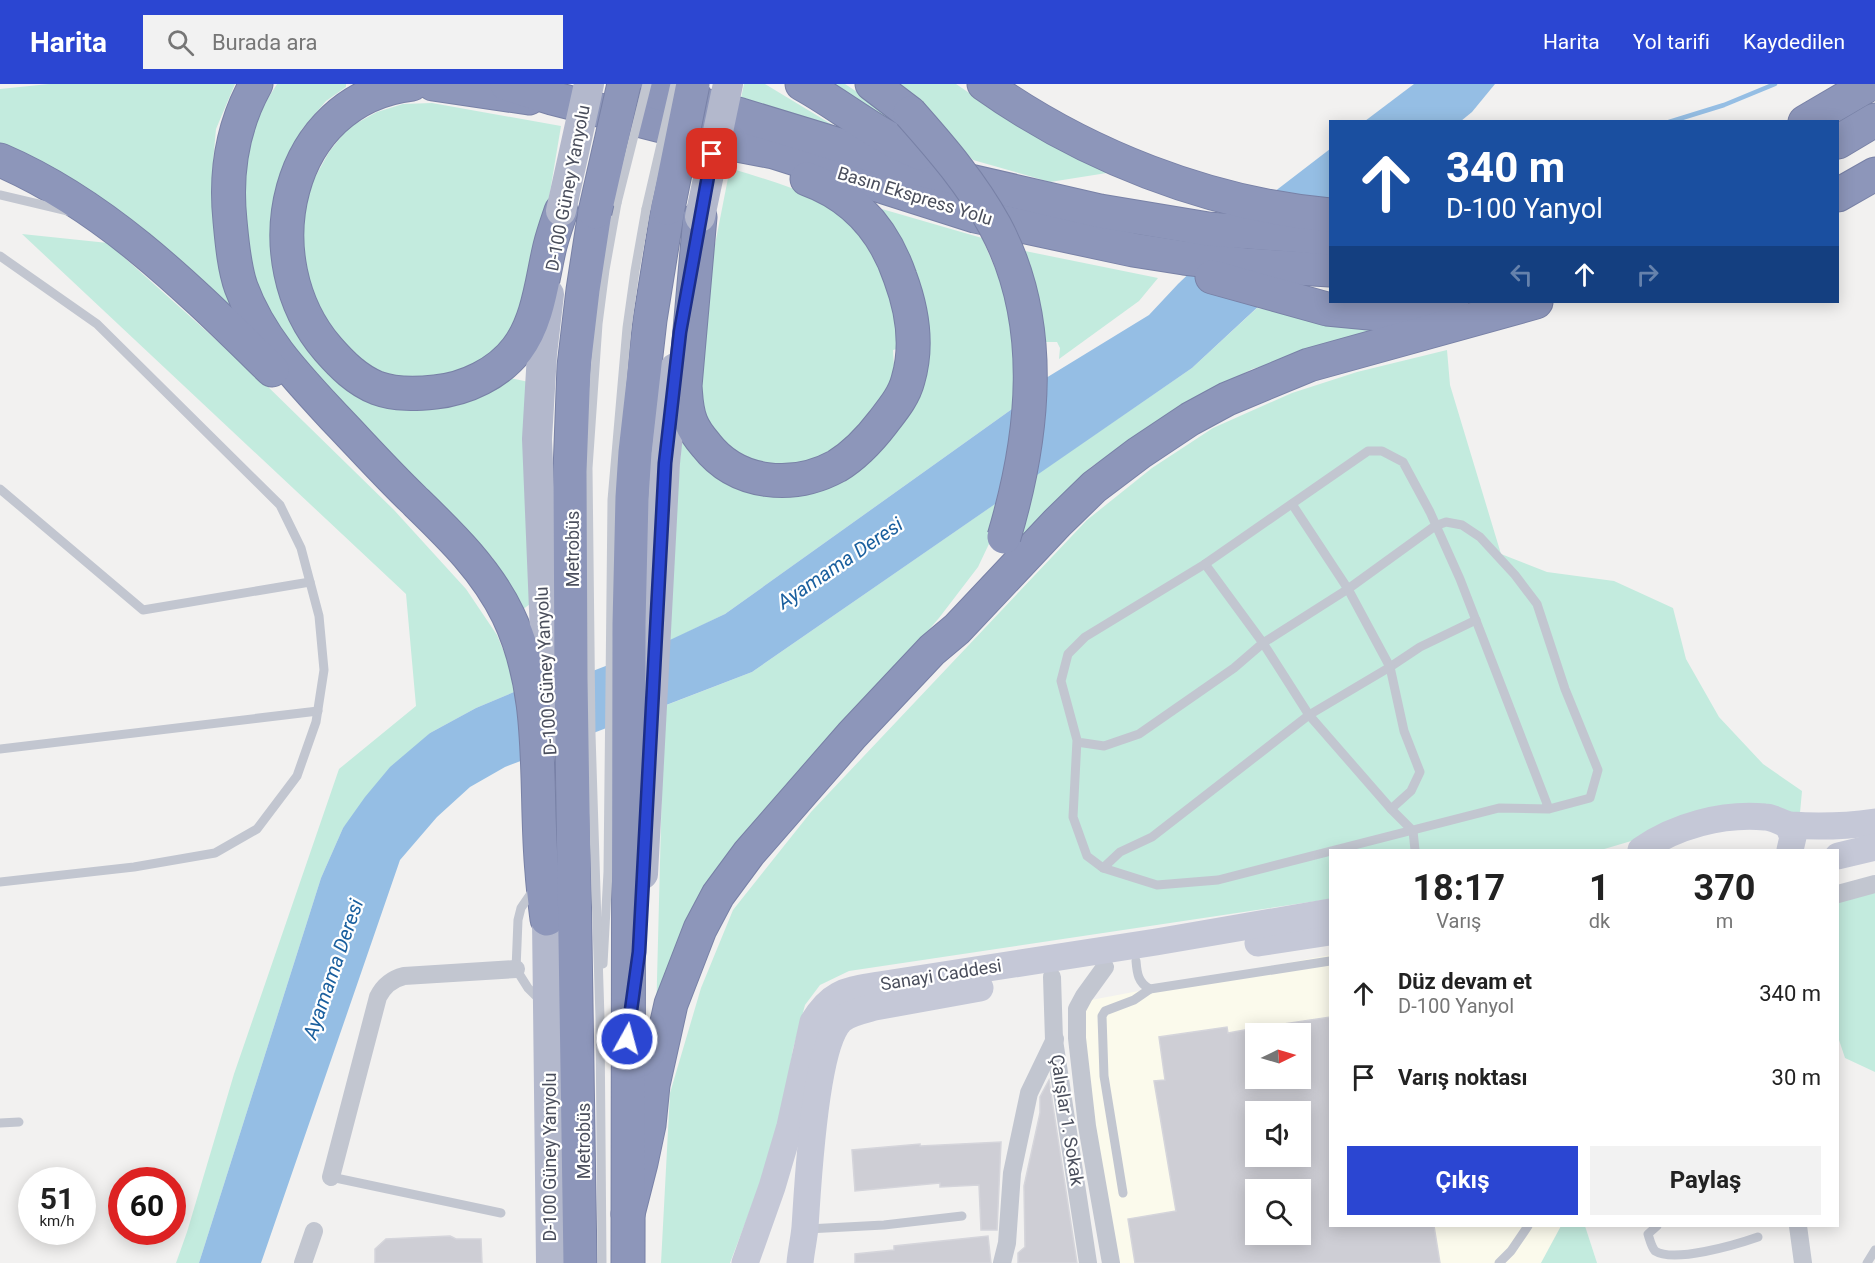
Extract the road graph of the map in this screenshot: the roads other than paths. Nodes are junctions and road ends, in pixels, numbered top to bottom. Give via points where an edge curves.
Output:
1 (412, 84) edge
2 (433, 84) edge
3 (507, 84) edge
4 (589, 84) edge
5 (625, 84) edge
6 (647, 84) edge
7 (675, 84) edge
8 (693, 84) edge
9 (728, 84) edge
10 (802, 84) edge
11 (872, 84) edge
12 (984, 84) edge
13 (1870, 84) edge
14 (252, 92) edge
15 (552, 98) junction
16 (1808, 120) edge
17 (1875, 120) edge
18 (1839, 141) edge
19 (732, 144) junction
20 (0, 160) edge
21 (1875, 174) edge
22 (1875, 188) edge
23 (1028, 194) junction
24 (1839, 194) edge
25 (0, 195) edge
26 (1839, 200) edge
27 (606, 207) junction
28 (657, 209) junction
29 (561, 211) junction
30 (1329, 214) edge
31 (98, 215) junction
32 (700, 217) junction
33 (1329, 238) edge
34 (0, 256) edge
35 (1184, 264) junction
36 (1326, 270) edge
37 (1485, 303) edge
38 (1532, 303) edge
39 (381, 468) junction
40 (0, 489) edge
41 (1292, 504) junction
42 (1435, 526) junction
43 (1205, 564) junction
44 (310, 582) junction
45 (1348, 589) junction
46 (1476, 620) junction
47 (1263, 643) junction
48 (932, 650) junction
49 (1390, 667) junction
50 (318, 711) junction
51 (1309, 715) junction
52 (1077, 742) junction
53 (0, 749) edge
54 (1391, 809) junction
55 (1549, 809) junction
56 (1875, 822) edge
57 (1413, 831) junction
58 (1789, 838) edge
59 (1875, 847) edge
60 (1648, 848) edge
61 (1336, 849) edge
62 (1415, 849) edge
63 (1329, 851) edge
64 (1839, 856) edge
65 (1103, 868) junction
66 (0, 882) edge
67 (543, 882) junction
68 (1875, 884) edge
69 (1839, 894) edge
70 (1329, 912) edge
71 (547, 919) junction
72 (1329, 932) edge
73 (1136, 961) junction
74 (1329, 961) edge
75 (1105, 967) junction
76 (516, 969) junction
77 (1052, 977) junction
78 (1150, 988) junction
79 (549, 1005) junction
80 (1077, 1009) junction
81 (600, 1018) junction
82 (627, 1039) junction
83 (1054, 1040) junction
84 (19, 1122) dead end
85 (0, 1123) edge
86 (331, 1177) joint
87 (1123, 1193) dead end
88 (501, 1213) dead end
89 (628, 1214) junction
90 (962, 1216) dead end
91 (1527, 1227) edge
92 (1656, 1227) edge
93 (1798, 1227) edge
94 (805, 1229) junction
95 (314, 1231) dead end
96 (756, 1235) junction
97 (1758, 1237) dead end
98 (1875, 1250) edge
99 (797, 1261) edge
100 (303, 1263) edge
101 (551, 1263) edge
102 (580, 1263) edge
103 (602, 1263) edge
104 (628, 1263) edge
105 (745, 1263) edge
106 (760, 1263) edge
107 (1002, 1263) edge
108 (1088, 1263) edge
109 (1111, 1263) edge
110 (1498, 1263) edge
111 (1803, 1263) edge
112 (1867, 1263) edge

1 - 29 highway via 370,95 328,123 301,164 291,191 287,234 296,293 321,341 350,372 378,388 417,394 468,384 504,364 519,347 533,319
2 - 15 highway
3 - 15 highway, Basın Ekspress Yolu
4 - 29 main road, D-100 Güney Yanyolu, bridge
5 - 23 highway, Basın Ekspress Yolu via 918,169
5 - 27 highway, bridge
6 - 27 lane, Metrobüs, bridge
7 - 28 lane, Metrobüs, bridge
8 - 28 highway, bridge
9 - 32 main road, bridge
10 - 23 highway via 910,149
11 - 48 highway, bridge via 910,113 962,174 996,229 1026,316 1030,412 1020,477 1004,537 992,564
12 - 30 highway via 1085,145 1188,186 1262,205
13 - 16 highway
14 - 39 highway via 231,153 227,194 240,285 278,354
15 - 19 highway, Basın Ekspress Yolu
17 - 18 highway
19 - 32 highway via 773,166 830,187 849,202 879,234 905,289 913,340 908,381 876,431 838,465 803,479 763,480 734,470 720,460 691,424 685,386
19 - 35 highway, Basın Ekspress Yolu via 774,152 975,216
20 - 31 highway
21 - 24 highway
22 - 26 highway
23 - 33 highway, Basın Ekspress Yolu via 1208,229
25 - 31 lane
27 - 81 lane, Metrobüs via 605,270 588,468
27 - 102 highway via 583,290 574,366 570,471
28 - 81 lane, Metrobüs via 635,271 612,500 608,872
28 - 82 highway via 632,497
29 - 71 main road, D-100 Güney Yanyolu via 542,354 537,439 551,779
31 - 39 highway via 141,246 335,432
32 - 82 main road via 680,332 665,463 639,952
34 - 44 lane via 98,324 280,506 301,548
35 - 36 highway
35 - 37 highway via 1306,304 1362,313 1445,311
38 - 48 highway via 1309,365 1190,419 1094,487
39 - 67 highway via 460,545 508,614 523,650 533,694
40 - 44 lane via 143,610
41 - 42 lane via 1368,451 1382,451 1403,462
41 - 43 lane
41 - 45 lane
42 - 45 lane
42 - 46 lane
42 - 55 lane via 1446,522 1462,525 1480,537 1537,604 1565,689 1598,770 1590,798
43 - 47 lane
43 - 52 lane via 1085,637 1068,654 1061,681
44 - 50 lane via 319,616 324,670
45 - 47 lane
45 - 49 lane
46 - 49 lane via 1420,647
46 - 55 lane
47 - 51 lane
47 - 52 lane via 1139,734 1104,746
48 - 89 highway via 787,809 718,895 700,929 671,1004
49 - 51 lane
49 - 54 lane via 1404,730 1420,772 1411,791
50 - 53 lane
50 - 66 lane via 297,776 257,829 215,853 134,867
51 - 54 lane
51 - 65 lane via 1152,837 1120,852
52 - 65 lane via 1073,817 1087,856
54 - 57 lane
55 - 57 lane via 1499,808
56 - 58 main road
57 - 61 lane
57 - 62 lane
58 - 60 main road via 1769,817 1742,815 1676,831
59 - 64 main road
63 - 65 lane via 1218,880 1157,885
67 - 71 highway
67 - 76 lane via 521,908
68 - 69 street
70 - 96 main road, Sanayi Caddesi via 836,995 813,1022 790,1126
71 - 79 main road, D-100 Güney Yanyolu
72 - 73 main road, Sanayi Caddesi
73 - 75 main road, Sanayi Caddesi
73 - 78 lane via 1138,978
74 - 78 lane
75 - 77 main road, Sanayi Caddesi
75 - 80 street
76 - 79 lane via 528,988
76 - 86 street via 404,976 386,985 378,997
77 - 83 street, Çalışlar 1. Sokak
77 - 94 main road, Sanayi Caddesi via 875,1007 841,1020 822,1062 807,1179
78 - 87 lane via 1102,1016 1104,1076
79 - 101 main road, D-100 Güney Yanyolu
80 - 83 street
80 - 109 street via 1087,1126
81 - 103 lane, Metrobüs
82 - 89 highway
83 - 107 street via 1029,1093 1012,1173
83 - 108 street, Çalışlar 1. Sokak
84 - 85 lane
86 - 88 lane
89 - 104 highway
90 - 94 lane
91 - 110 lane
92 - 97 lane via 1648,1234 1656,1253 1682,1260
93 - 111 street
94 - 99 main road, Sanayi Caddesi
95 - 100 street
96 - 105 main road, Sanayi Caddesi
96 - 106 main road
98 - 112 lane

